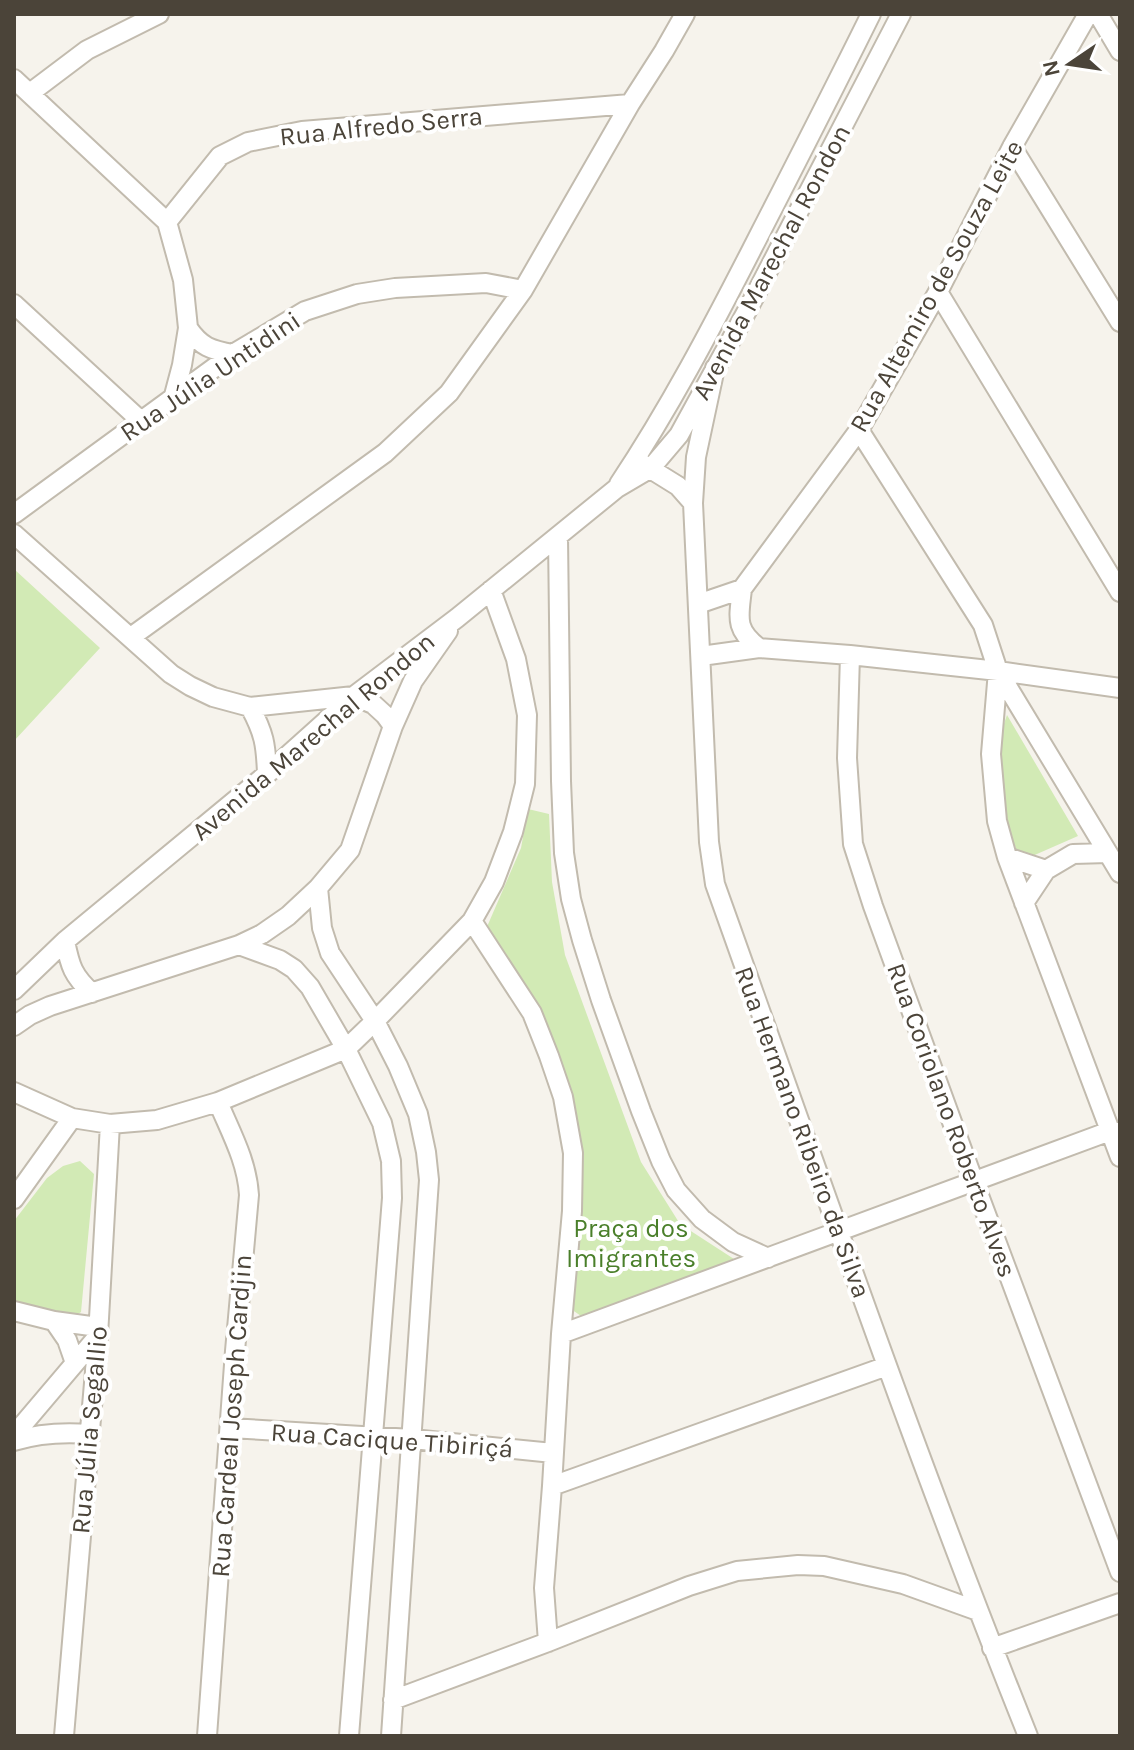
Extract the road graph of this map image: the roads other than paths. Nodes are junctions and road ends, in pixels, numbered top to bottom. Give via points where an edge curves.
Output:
1 (159, 14) edge
2 (685, 14) edge
3 (871, 14) edge
4 (901, 14) edge
5 (1088, 14) edge
6 (1098, 14) edge
7 (1120, 51) edge
8 (14, 79) edge
9 (30, 93) junction
10 (630, 104) junction
11 (826, 105) junction
12 (849, 116) junction
13 (1012, 147) junction
14 (167, 222) junction
15 (523, 290) junction
16 (938, 292) junction
17 (726, 300) junction
18 (14, 304) edge
19 (748, 309) junction
20 (1120, 322) edge
21 (188, 328) junction
22 (233, 354) junction
23 (715, 368) junction
24 (173, 399) junction
25 (141, 421) junction
26 (658, 424) junction
27 (859, 430) junction
28 (679, 435) junction
29 (696, 457) junction
30 (643, 464) junction
31 (693, 503) junction
32 (14, 514) edge
33 (14, 534) edge
34 (558, 537) junction
35 (742, 589) junction
36 (491, 590) junction
37 (1120, 592) edge
38 (698, 604) junction
39 (457, 618) junction
40 (131, 637) junction
41 (759, 648) junction
42 (850, 655) junction
43 (701, 656) junction
44 (998, 671) junction
45 (1120, 688) edge
46 (354, 696) junction
47 (250, 707) junction
48 (393, 726) junction
49 (267, 774) junction
50 (543, 783) junction
51 (1087, 820) junction
52 (1108, 853) junction
53 (1073, 854) junction
54 (1007, 857) junction
55 (1046, 870) junction
56 (1120, 873) edge
57 (318, 888) junction
58 (1024, 903) junction
59 (472, 921) junction
60 (65, 941) junction
61 (239, 945) junction
62 (14, 990) edge
63 (92, 993) junction
64 (375, 1021) junction
65 (14, 1026) edge
66 (346, 1049) junction
67 (14, 1092) edge
68 (218, 1102) junction
69 (72, 1118) junction
70 (110, 1124) junction
71 (1115, 1131) edge
72 (1120, 1157) edge
73 (974, 1182) junction
74 (14, 1199) edge
75 (838, 1233) junction
76 (768, 1258) junction
77 (14, 1311) edge
78 (54, 1321) junction
79 (98, 1331) junction
80 (561, 1334) junction
81 (75, 1363) junction
82 (887, 1366) junction
83 (230, 1428) junction
84 (89, 1434) junction
85 (374, 1437) junction
86 (14, 1438) edge
87 (412, 1439) junction
88 (553, 1453) junction
89 (552, 1486) junction
90 (1120, 1572) edge
91 (1120, 1603) edge
92 (978, 1611) junction
93 (548, 1642) junction
94 (992, 1648) junction
95 (393, 1700) junction
96 (64, 1736) edge
97 (207, 1736) edge
98 (349, 1736) edge
99 (391, 1736) edge
100 (1028, 1736) edge

1 - 9 street via 87,50
2 - 10 street
3 - 11 street, Avenida Marechal Rondon
4 - 12 street, Avenida Marechal Rondon
5 - 13 street, Rua Altemiro de Souza Leite
6 - 7 street
8 - 9 street
9 - 14 street
10 - 14 street, Rua Alfredo Serra via 302,131 248,142 220,156
10 - 15 street
11 - 12 street
11 - 17 street, Avenida Marechal Rondon
12 - 19 street, Avenida Marechal Rondon
13 - 16 street, Rua Altemiro de Souza Leite
13 - 20 street
14 - 21 street via 183,280
15 - 22 street, Rua Júlia Untidini via 470,283 357,294 305,311
15 - 40 street via 449,393 385,453
16 - 27 street, Rua Altemiro de Souza Leite
16 - 37 street
17 - 19 street
17 - 26 street, Avenida Marechal Rondon
18 - 25 street
19 - 23 street, Avenida Marechal Rondon
21 - 22 street via 212,350
21 - 24 street
22 - 24 street, Rua Júlia Untidini
23 - 28 street, Avenida Marechal Rondon
23 - 29 street, Rua Hermano Ribeiro da Silva
24 - 25 street, Rua Júlia Untidini
25 - 32 street, Rua Júlia Untidini
26 - 28 street
26 - 30 street, Avenida Marechal Rondon
27 - 35 street, Rua Altemiro de Souza Leite
27 - 44 street via 983,625
28 - 29 street
28 - 30 street, Avenida Marechal Rondon
29 - 31 street, Rua Hermano Ribeiro da Silva
30 - 31 street via 678,486
30 - 34 street, Avenida Marechal Rondon
31 - 38 street, Rua Hermano Ribeiro da Silva
33 - 40 street
34 - 36 street, Avenida Marechal Rondon
34 - 50 street
35 - 38 street
35 - 41 street via 739,622 745,637
36 - 39 street, Avenida Marechal Rondon
36 - 50 street via 516,659
38 - 43 street, Rua Hermano Ribeiro da Silva
39 - 46 street, Avenida Marechal Rondon
39 - 48 street via 413,681
40 - 47 street via 190,686
41 - 42 street
41 - 43 street
42 - 44 street
42 - 73 street, Rua Coriolano Roberto Alves via 847,758 853,844
43 - 75 street, Rua Hermano Ribeiro da Silva via 715,884
44 - 45 street
44 - 51 street
44 - 54 street via 991,754 997,821
46 - 47 street
46 - 48 street via 373,704
46 - 49 street, Avenida Marechal Rondon
47 - 49 street via 262,729
48 - 57 street via 350,850
49 - 60 street, Avenida Marechal Rondon
50 - 59 street via 513,832
50 - 76 street via 582,940 661,1161 676,1190 702,1219 733,1242
51 - 52 street
51 - 53 street
52 - 53 street
52 - 56 street
53 - 55 street
54 - 55 street
54 - 58 street
55 - 58 street
57 - 61 street via 288,916
57 - 64 street via 330,953
58 - 71 street
59 - 64 street
59 - 80 street via 532,1013 563,1097 573,1153
60 - 62 street, Avenida Marechal Rondon
60 - 63 street via 70,965
61 - 63 street
61 - 66 street via 294,969
63 - 65 street via 50,1006
64 - 66 street
64 - 87 street via 418,1114 429,1180
66 - 68 street
66 - 85 street via 382,1123 391,1161
67 - 69 street
68 - 70 street via 157,1120
68 - 83 street, Rua Cardeal Joseph Cardjin via 243,1159 249,1195
69 - 70 street
69 - 74 street
70 - 79 street, Rua Júlia Segallio
71 - 72 street
71 - 73 street
73 - 75 street
73 - 90 street, Rua Coriolano Roberto Alves
75 - 76 street
75 - 82 street, Rua Hermano Ribeiro da Silva
76 - 80 street
77 - 78 street
78 - 79 street
78 - 81 street
79 - 81 street
79 - 84 street, Rua Júlia Segallio
80 - 88 street
81 - 86 street
82 - 89 street
82 - 92 street, Rua Hermano Ribeiro da Silva
83 - 85 street, Rua Cacique Tibiriçá
83 - 97 street, Rua Cardeal Joseph Cardjin
84 - 86 street
84 - 96 street, Rua Júlia Segallio
85 - 87 street, Rua Cacique Tibiriçá
85 - 98 street
87 - 88 street, Rua Cacique Tibiriçá
87 - 95 street
88 - 89 street
89 - 93 street via 544,1588
91 - 94 street
92 - 93 street via 869,1575 798,1565 737,1571
92 - 94 street, Rua Hermano Ribeiro da Silva
93 - 95 street
94 - 100 street, Rua Hermano Ribeiro da Silva
95 - 99 street

